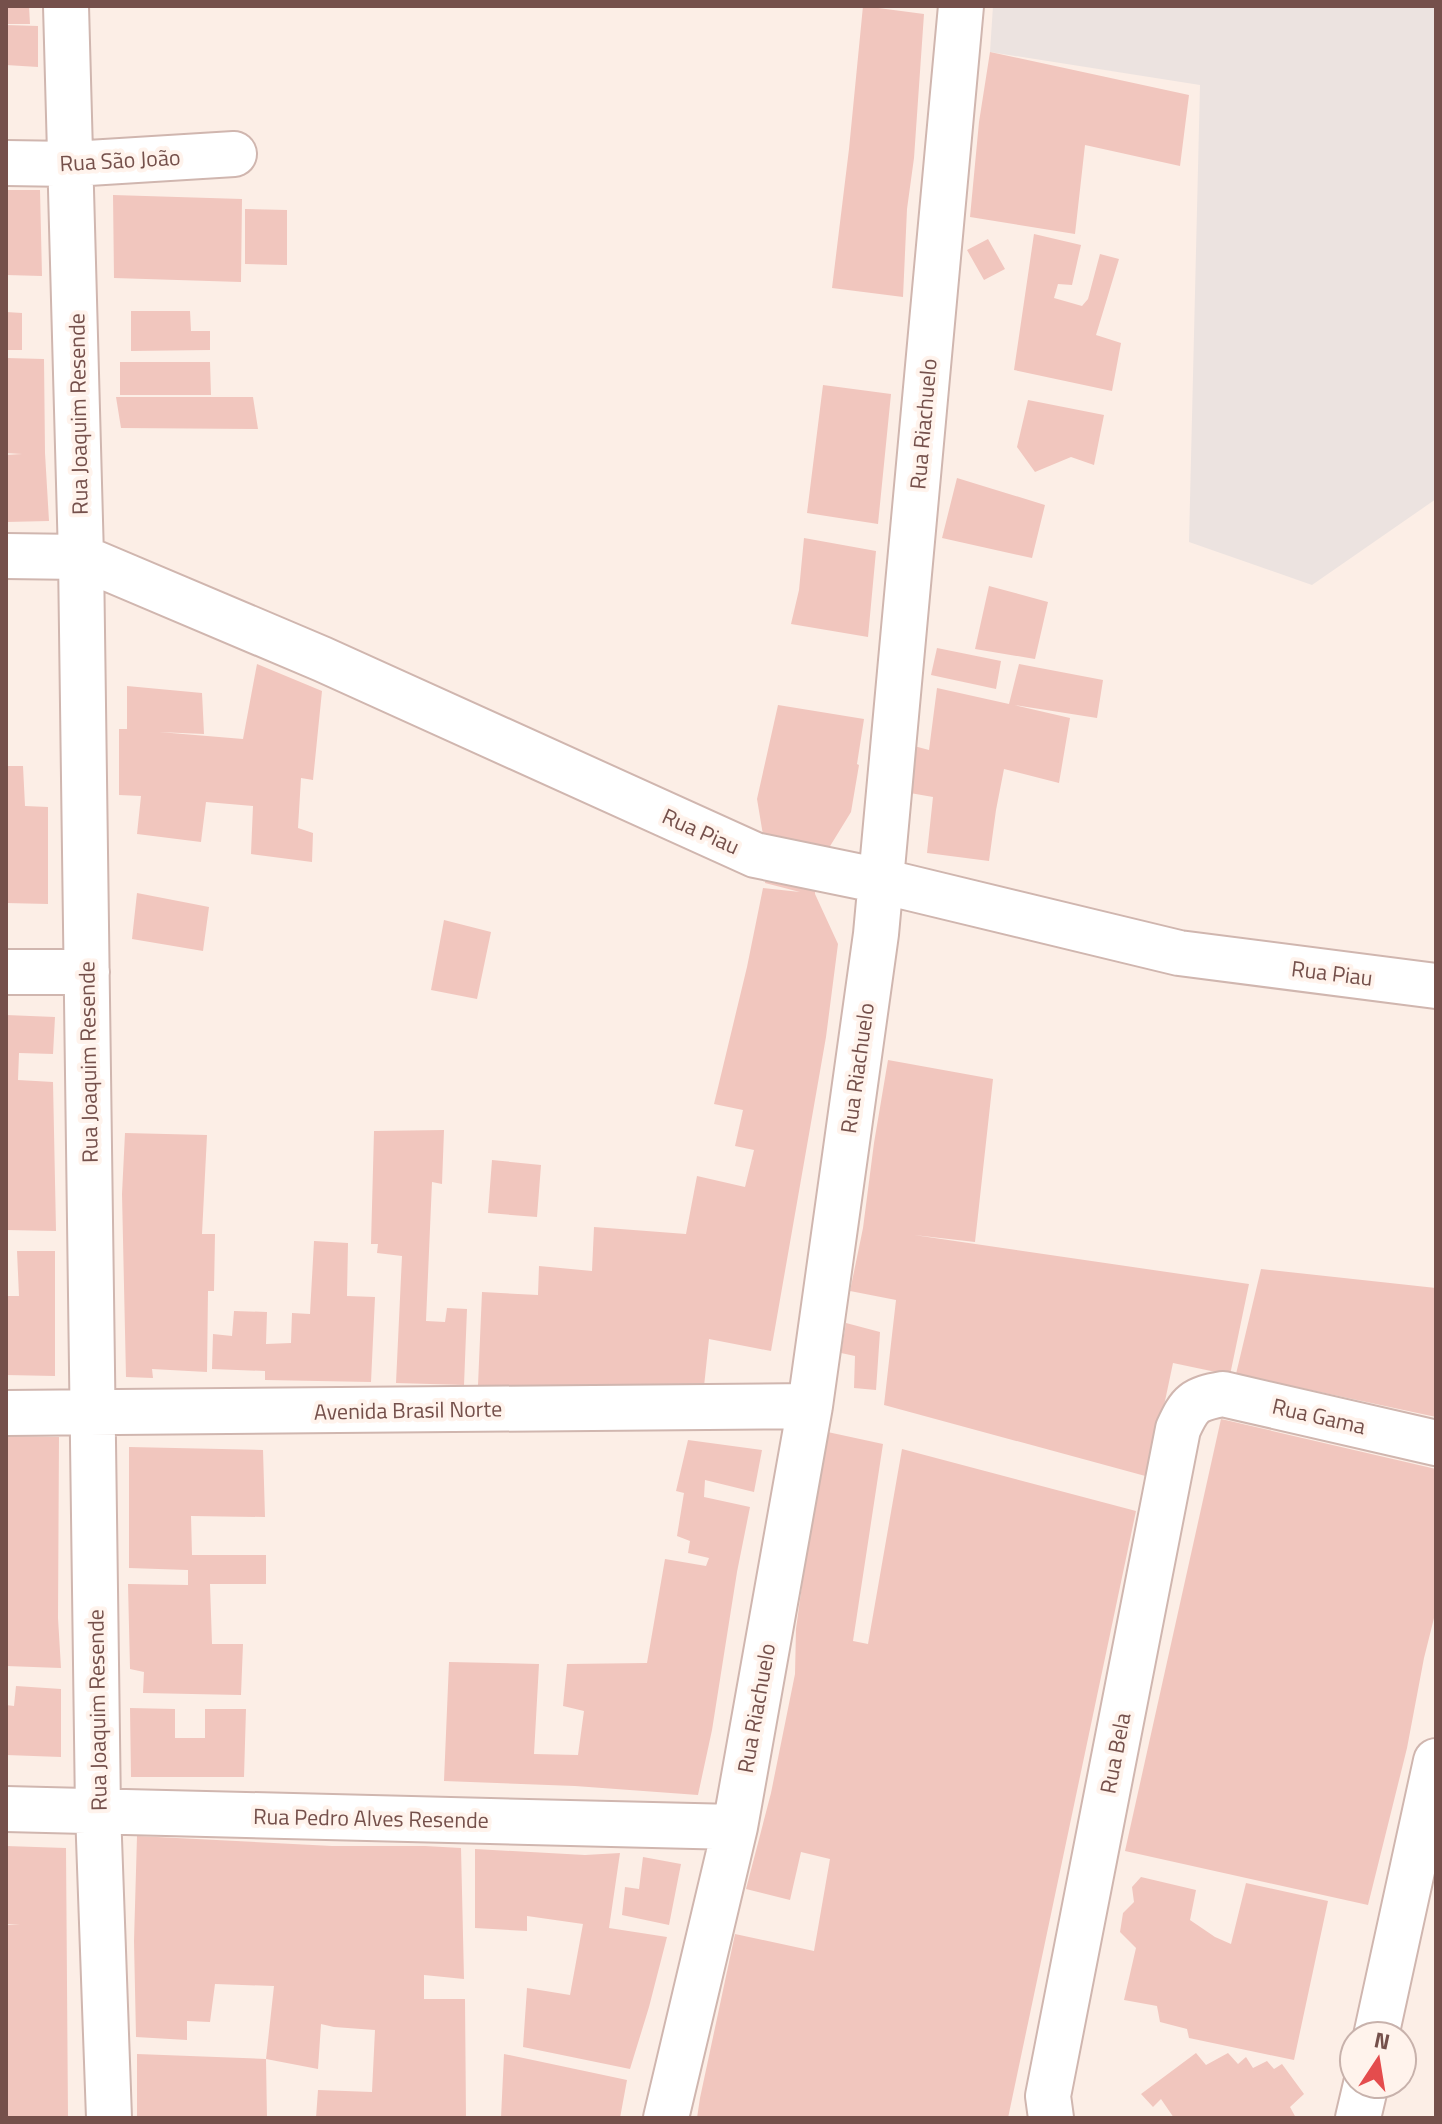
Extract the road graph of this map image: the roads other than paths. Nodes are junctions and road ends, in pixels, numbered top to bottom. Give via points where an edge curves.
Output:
1 (66, 6) edge
2 (961, 6) edge
3 (234, 154) dead end
4 (6, 163) edge
5 (72, 164) junction
6 (6, 556) edge
7 (81, 557) junction
8 (881, 881) junction
9 (6, 972) edge
10 (87, 972) junction
11 (1436, 986) edge
12 (1202, 1397) joint
13 (810, 1406) junction
14 (6, 1413) edge
15 (93, 1414) junction
16 (1436, 1443) edge
17 (1436, 1761) edge
18 (6, 1809) edge
19 (98, 1811) junction
20 (735, 1827) junction
21 (1422, 1897) edge
22 (1381, 2020) edge
23 (109, 2118) edge
24 (666, 2118) edge
25 (1051, 2118) edge

1 - 5 street, Rua Joaquim Resende
2 - 8 street, Rua Riachuelo
3 - 5 street, Rua São João
4 - 5 street, Rua São João
5 - 7 street, Rua Joaquim Resende
6 - 7 street, Rua Piau
7 - 8 street, Rua Piau via 322,659 755,855
7 - 10 street, Rua Joaquim Resende
8 - 11 street, Rua Piau via 1179,953
8 - 13 street, Rua Riachuelo
9 - 10 street
10 - 15 street, Rua Joaquim Resende
12 - 16 street, Rua Gama via 1223,1394
12 - 25 street, Rua Bela via 1186,1411 1178,1429 1048,2096
13 - 15 street, Avenida Brasil Norte
13 - 20 street, Rua Riachuelo
14 - 15 street, Avenida Brasil Norte
15 - 19 street, Rua Joaquim Resende
17 - 21 street
18 - 19 street, Rua Pedro Alves Resende
19 - 20 street, Rua Pedro Alves Resende
19 - 23 street, Rua Joaquim Resende
20 - 24 street, Rua Riachuelo
21 - 22 street

